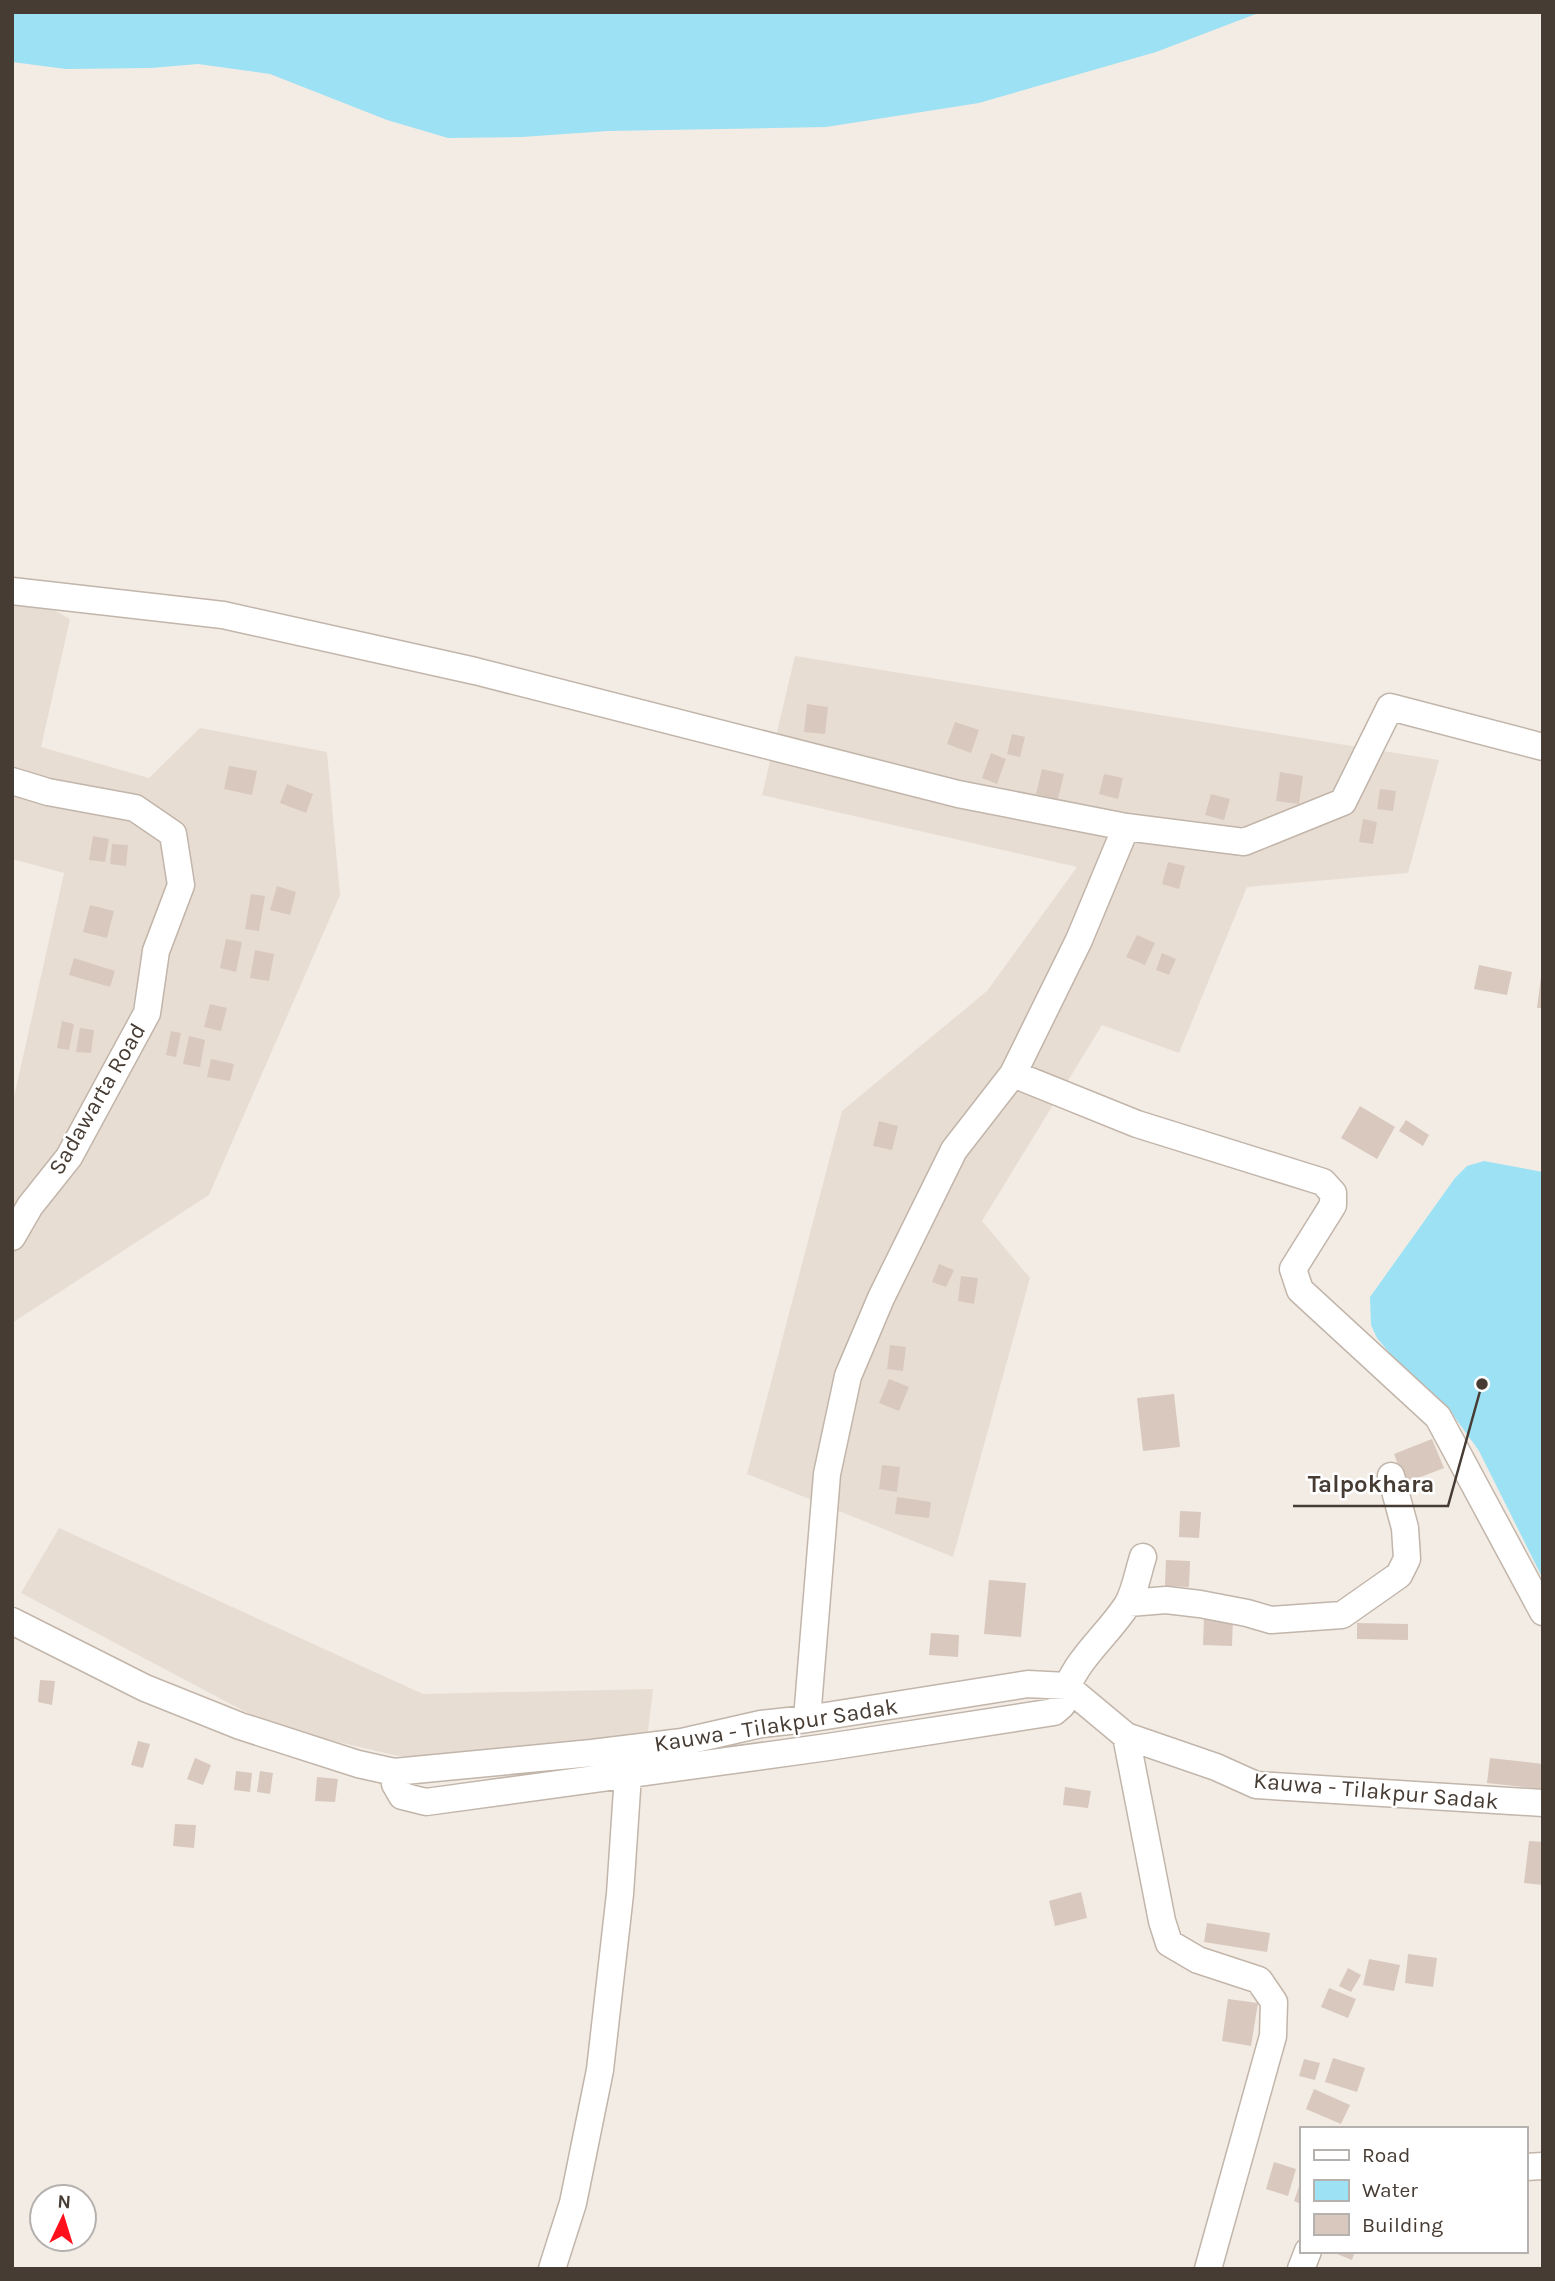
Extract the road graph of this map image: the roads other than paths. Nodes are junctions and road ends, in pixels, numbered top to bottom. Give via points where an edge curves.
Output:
1 (12, 591) edge
2 (1543, 747) edge
3 (12, 781) edge
4 (1126, 827) junction
5 (1013, 1074) junction
6 (12, 1237) edge
7 (1391, 1476) dead end
8 (1143, 1558) dead end
9 (1129, 1603) junction
10 (1543, 1612) edge
11 (12, 1621) edge
12 (1066, 1686) junction
13 (807, 1719) junction
14 (1126, 1736) junction
15 (394, 1772) junction
16 (628, 1775) junction
17 (1543, 1803) edge
18 (552, 2269) edge
19 (1208, 2269) edge

1 - 4 street via 223,615 475,671 958,794
2 - 4 street via 1390,707 1343,802 1244,842
3 - 6 street, Sadawarta Road via 135,808 173,834 181,885 156,951 147,1013 69,1157
4 - 5 street via 1079,940
5 - 10 street via 1137,1124 1323,1182 1333,1193 1332,1205 1293,1269 1300,1290 1438,1417
5 - 13 street via 954,1150 848,1376 827,1474
7 - 9 street via 1405,1528 1406,1559 1399,1575 1342,1615 1271,1620 1200,1604
8 - 9 street
9 - 12 street
11 - 15 street, Kauwa - Tilakpur Sadak via 145,1688 240,1726
12 - 13 street, Kauwa - Tilakpur Sadak via 1028,1684
12 - 14 street, Kauwa - Tilakpur Sadak
12 - 16 street via 1062,1705 1054,1712
13 - 15 street, Kauwa - Tilakpur Sadak via 592,1754
14 - 17 street, Kauwa - Tilakpur Sadak via 1256,1785
14 - 19 street via 1169,1943 1198,1960 1259,1980 1274,2002 1273,2036
15 - 16 street via 402,1796 426,1802
16 - 18 street via 600,2070 573,2203

